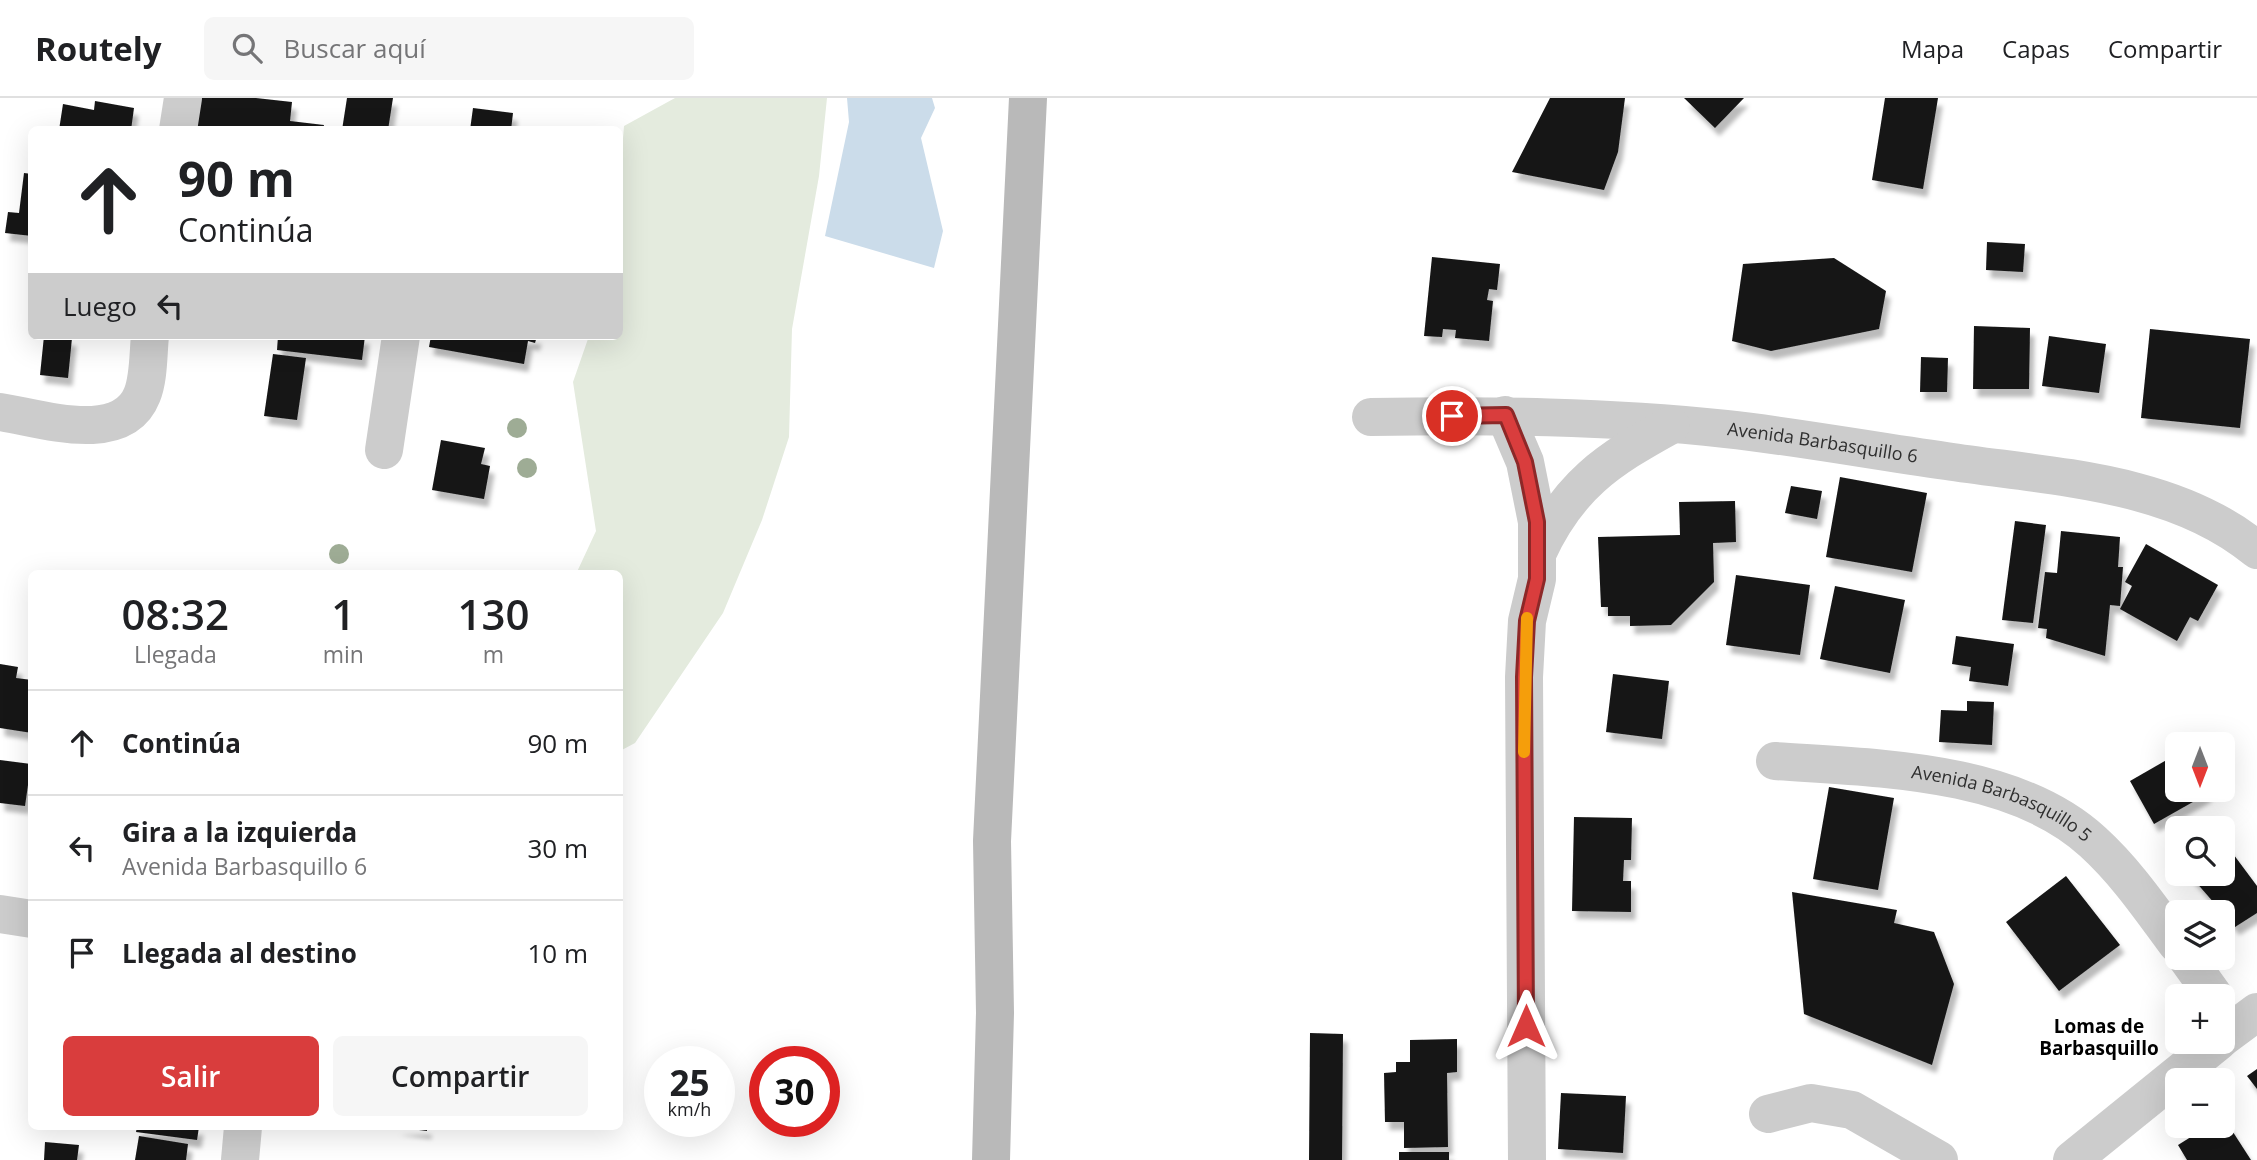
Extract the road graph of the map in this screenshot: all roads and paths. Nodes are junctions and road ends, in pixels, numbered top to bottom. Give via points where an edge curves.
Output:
1 (183, 98) edge
2 (1028, 98) edge
3 (179, 126) edge
4 (150, 340) edge
5 (400, 340) edge
6 (0, 412) edge
7 (1506, 415) junction
8 (1371, 417) dead end
9 (1671, 425) junction
10 (384, 450) dead end
11 (2257, 550) edge
12 (1537, 554) junction
13 (1775, 761) dead end
14 (0, 914) edge
15 (28, 918) edge
16 (2165, 928) edge
17 (2197, 1054) edge
18 (1768, 1114) dead end
19 (243, 1130) edge
20 (240, 1160) edge
21 (991, 1160) edge
22 (1527, 1160) edge
23 (1939, 1160) edge
24 (2072, 1160) edge

1 - 3 street
2 - 21 street via 992,841 995,1013
4 - 6 street via 143,394 134,408 106,425
5 - 10 street
7 - 8 street, Avenida Barbasquillo 6
7 - 9 street, Avenida Barbasquillo 6
7 - 12 street via 1525,462 1537,522
9 - 11 street, Avenida Barbasquillo 6 via 1726,429 2113,487 2188,506
9 - 12 street via 1630,447 1569,497
12 - 22 street via 1524,677
13 - 16 street, Avenida Barbasquillo 5 via 1891,769 1980,785 2043,808 2092,840
14 - 15 street
17 - 24 street
18 - 23 street via 1811,1103 1852,1110
19 - 20 street

